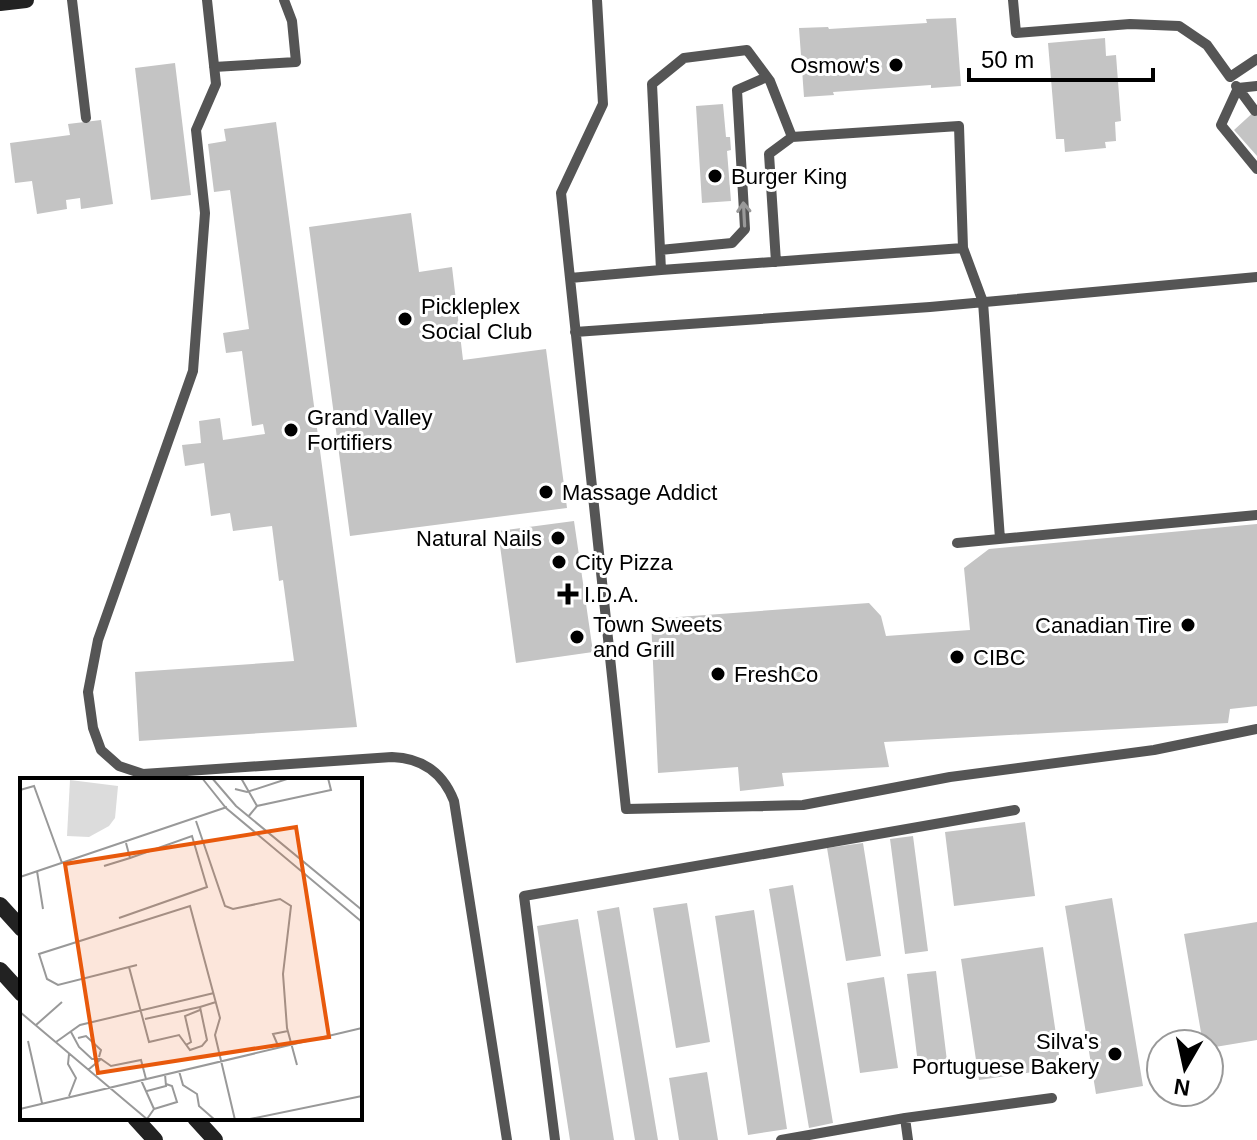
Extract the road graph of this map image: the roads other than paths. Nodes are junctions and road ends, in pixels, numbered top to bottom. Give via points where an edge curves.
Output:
1 (26, 0) edge
2 (72, 0) edge
3 (207, 0) edge
4 (284, 0) edge
5 (597, 0) edge
6 (1013, 0) edge
7 (0, 3) edge
8 (1257, 59) edge
9 (214, 67) junction
10 (767, 77) junction
11 (1230, 77) junction
12 (1257, 86) edge
13 (1238, 88) junction
14 (1255, 111) dead end
15 (86, 118) dead end
16 (792, 137) junction
17 (1257, 169) edge
18 (963, 248) junction
19 (660, 250) junction
20 (776, 262) junction
21 (661, 270) junction
22 (1257, 277) edge
23 (570, 278) junction
24 (983, 302) junction
25 (575, 332) junction
26 (1257, 515) edge
27 (1000, 539) junction
28 (957, 543) dead end
29 (1257, 729) edge
30 (1015, 810) dead end
31 (0, 905) edge
32 (20, 927) edge
33 (0, 970) edge
34 (20, 992) edge
35 (1052, 1098) dead end
36 (905, 1118) junction
37 (137, 1120) edge
38 (197, 1120) edge
39 (155, 1140) edge
40 (215, 1140) edge
41 (507, 1140) edge
42 (555, 1140) edge
43 (781, 1140) edge
44 (908, 1140) edge

1 - 7 main road
2 - 15 lane
3 - 9 lane
4 - 9 lane via 296,62
5 - 23 lane via 603,104 561,193
6 - 11 lane via 1016,33 1130,24 1179,26 1207,45
8 - 11 lane
9 - 41 lane via 216,84 196,130 205,213 193,371 98,640 88,692 96,739 109,759 143,774 392,757 415,760 435,772 454,801
10 - 16 lane
19 -> 10 lane via 732,243 745,229 737,90
10 - 19 lane via 747,50 684,58 652,84
11 - 13 lane
12 - 13 lane
13 - 14 lane
13 - 17 lane via 1221,125
16 - 18 lane via 959,126
16 - 20 lane via 769,154
18 - 20 lane
18 - 24 lane
19 - 21 lane
20 - 21 lane
21 - 23 lane
22 - 24 lane
23 - 25 lane
24 - 25 lane
24 - 27 lane
25 - 29 lane via 626,809 803,805
26 - 27 lane
27 - 28 lane
30 - 42 lane via 524,896
31 - 32 main road
33 - 34 main road
35 - 36 lane
36 - 43 lane
36 - 44 lane
37 - 39 main road
38 - 40 main road

